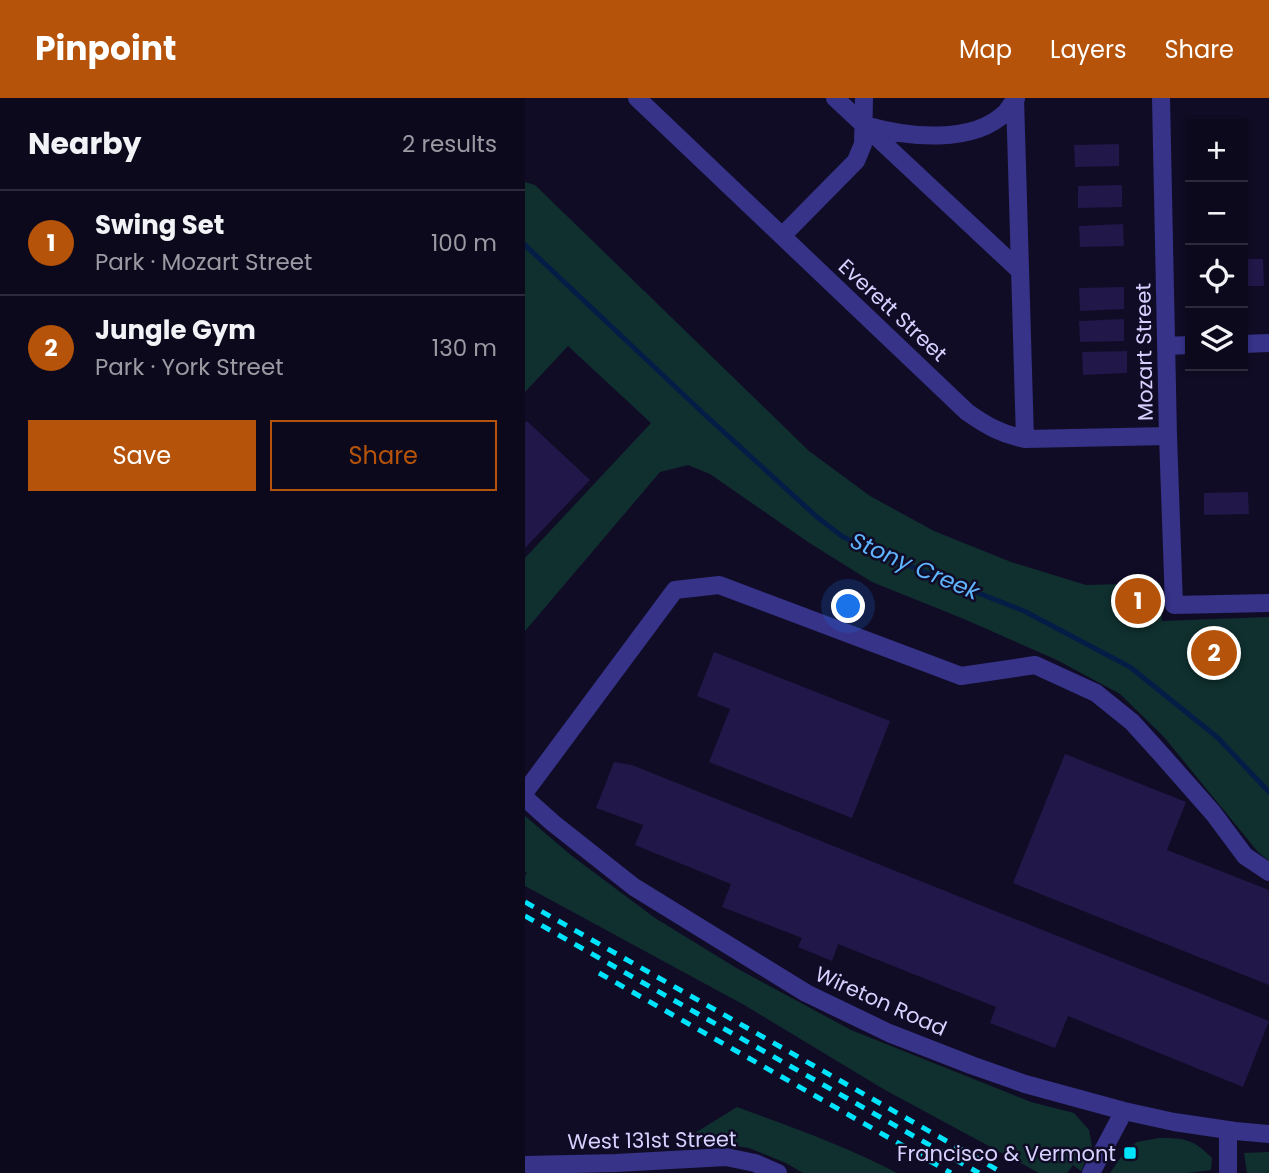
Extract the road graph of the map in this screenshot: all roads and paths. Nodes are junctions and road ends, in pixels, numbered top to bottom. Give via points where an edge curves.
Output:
1 (637, 98) edge
2 (835, 98) edge
3 (864, 98) edge
4 (1161, 98) edge
5 (1016, 99) edge
6 (864, 125) junction
7 (782, 236) junction
8 (1020, 271) junction
9 (1269, 343) edge
10 (1248, 344) edge
11 (1185, 345) edge
12 (1166, 346) junction
13 (1168, 436) junction
14 (1025, 439) junction
15 (1269, 603) edge
16 (525, 792) edge
17 (525, 798) edge
18 (1269, 872) edge
19 (1123, 1111) junction
20 (1228, 1130) junction
21 (1269, 1134) edge
22 (525, 1165) edge
23 (616, 1168) edge
24 (778, 1173) edge
25 (1091, 1173) edge
26 (1228, 1173) edge

1 - 7 street, Everett Street
2 - 6 street
3 - 6 street
4 - 12 street, Mozart Street
5 - 6 street via 993,121 951,135 915,136
5 - 8 street
6 - 7 street via 856,160
6 - 8 street
7 - 14 street, Everett Street via 967,412 1006,435
8 - 14 street
9 - 10 street
11 - 12 street
12 - 13 street, Mozart Street
13 - 14 street, Everett Street
13 - 15 street, Mozart Street via 1174,605
16 - 18 street via 675,590 719,585 961,676 1035,665 1096,693 1132,722 1245,856
17 - 19 street, Wireton Road via 634,887 806,993 971,1065
19 - 20 street, Wireton Road
19 - 25 street
20 - 21 street, Wireton Road
20 - 26 street
22 - 23 street, West 131st Street
23 - 24 street, West 131st Street via 726,1157

